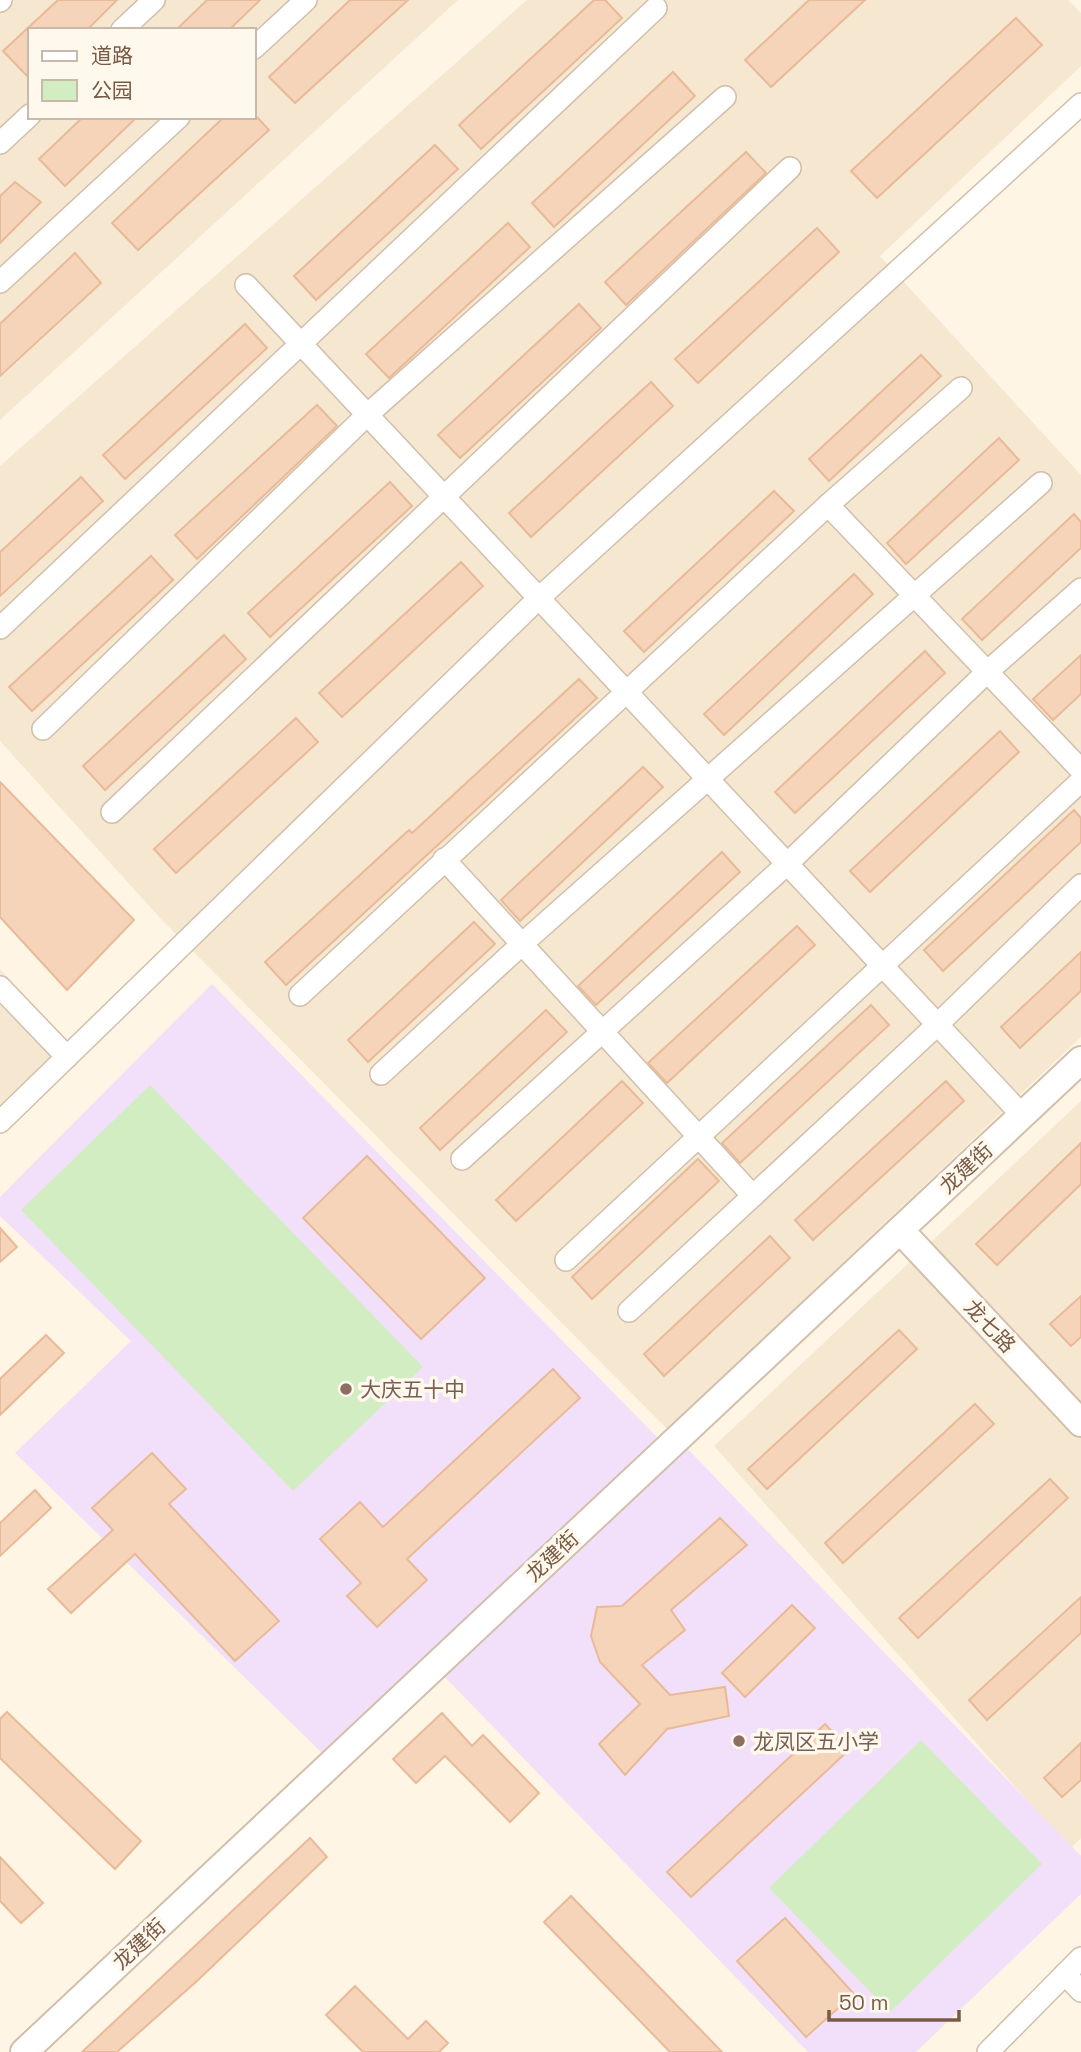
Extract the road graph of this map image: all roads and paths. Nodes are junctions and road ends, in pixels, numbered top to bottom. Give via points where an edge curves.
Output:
1 (154, 0) edge
2 (306, 0) edge
3 (656, 8) dead end
4 (124, 28) edge
5 (256, 46) edge
6 (725, 97) dead end
7 (1081, 104) edge
8 (28, 118) edge
9 (177, 119) edge
10 (0, 143) edge
11 (790, 168) dead end
12 (0, 282) edge
13 (246, 285) dead end
14 (299, 342) junction
15 (961, 388) dead end
16 (367, 415) junction
17 (1041, 483) dead end
18 (442, 495) junction
19 (828, 505) junction
20 (1081, 589) edge
21 (915, 596) junction
22 (539, 598) junction
23 (0, 628) edge
24 (987, 672) junction
25 (627, 693) junction
26 (43, 729) dead end
27 (1081, 770) edge
28 (709, 781) junction
29 (1081, 781) edge
30 (112, 812) dead end
31 (444, 859) junction
32 (787, 864) junction
33 (1081, 885) edge
34 (522, 944) junction
35 (884, 968) junction
36 (0, 987) edge
37 (300, 995) dead end
38 (937, 1025) junction
39 (603, 1032) junction
40 (67, 1057) junction
41 (1080, 1062) edge
42 (381, 1074) dead end
43 (1022, 1115) junction
44 (0, 1122) edge
45 (699, 1137) junction
46 (462, 1159) dead end
47 (753, 1196) junction
48 (900, 1230) junction
49 (566, 1260) dead end
50 (629, 1311) dead end
51 (1081, 1423) edge
52 (1081, 1958) edge
53 (1065, 1974) junction
54 (1081, 1991) edge
55 (24, 2052) edge
56 (988, 2052) edge

1 - 4 street
2 - 5 street
3 - 14 street
6 - 16 street
7 - 22 street
8 - 10 street
9 - 12 street
11 - 18 street
13 - 14 street
14 - 16 street
14 - 23 street
15 - 19 street
16 - 18 street
16 - 26 street
17 - 21 street
18 - 22 street
18 - 30 street
19 - 21 street
19 - 25 street
20 - 24 street
21 - 24 street
21 - 28 street
22 - 25 street
22 - 40 street
24 - 27 street
24 - 32 street
25 - 28 street
25 - 31 street
28 - 32 street
28 - 34 street
29 - 35 street
31 - 34 street
31 - 37 street
32 - 35 street
32 - 39 street
33 - 38 street
34 - 39 street
34 - 42 street
35 - 38 street
35 - 45 street
36 - 40 street
38 - 43 street
38 - 47 street
39 - 45 street
39 - 46 street
40 - 44 street
41 - 43 street, 龙建街
43 - 48 street, 龙建街
45 - 47 street
45 - 49 street
47 - 50 street
48 - 51 street, 龙七路
48 - 55 street, 龙建街
52 - 53 street
53 - 54 street
53 - 56 street

